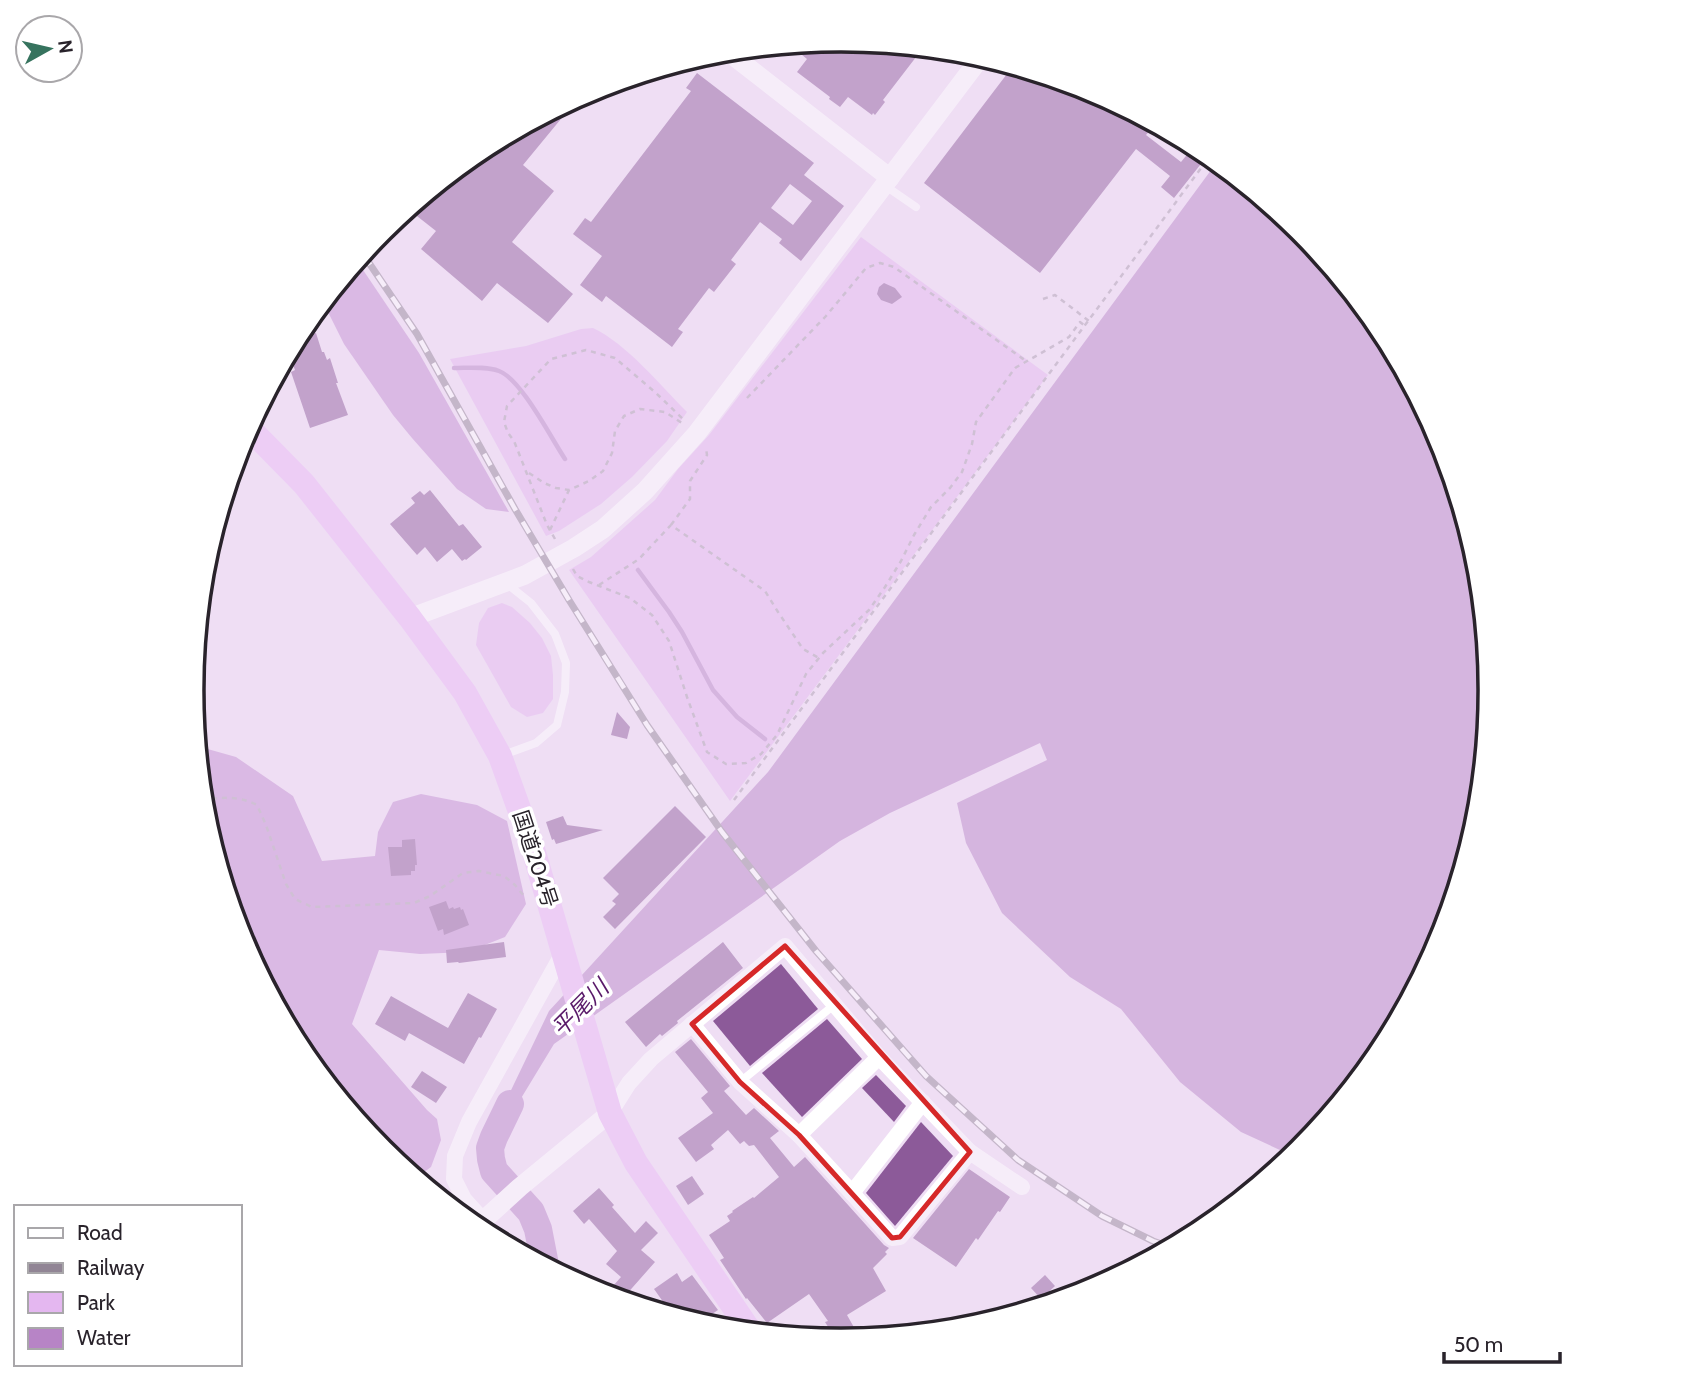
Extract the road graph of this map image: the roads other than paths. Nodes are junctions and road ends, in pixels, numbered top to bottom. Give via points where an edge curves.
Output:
1 (739, 61) edge
2 (974, 67) edge
3 (887, 182) junction
4 (916, 206) dead end
5 (258, 431) edge
6 (505, 583) junction
7 (410, 618) junction
8 (500, 757) junction
9 (565, 960) junction
10 (834, 1005) junction
11 (692, 1024) junction
12 (879, 1057) junction
13 (740, 1082) junction
14 (923, 1102) junction
15 (610, 1113) junction
16 (799, 1135) junction
17 (970, 1152) junction
18 (1022, 1187) dead end
19 (852, 1193) junction
20 (483, 1217) edge
21 (485, 1219) edge
22 (742, 1319) edge

1 - 3 street
2 - 3 street
3 - 4 lane
3 - 6 street via 697,433 645,491 603,529
5 - 7 highway, 国道204号
6 - 7 street
6 - 8 lane via 531,603 555,634 566,663 557,726 536,743
7 - 8 highway, 国道204号 via 465,693
8 - 9 highway, 国道204号 via 531,842
9 - 15 highway, 国道204号
9 - 20 street via 469,1122 455,1156 454,1178 464,1199
10 - 11 street via 785,946
10 - 12 street
10 - 13 lane
11 - 13 street
11 - 15 street via 651,1059
12 - 14 street
12 - 16 street
13 - 16 street
14 - 17 street
14 - 19 street
15 - 21 street
15 - 22 highway, 国道204号 via 636,1163
16 - 19 street
17 - 18 street
17 - 19 street via 900,1237 892,1238

